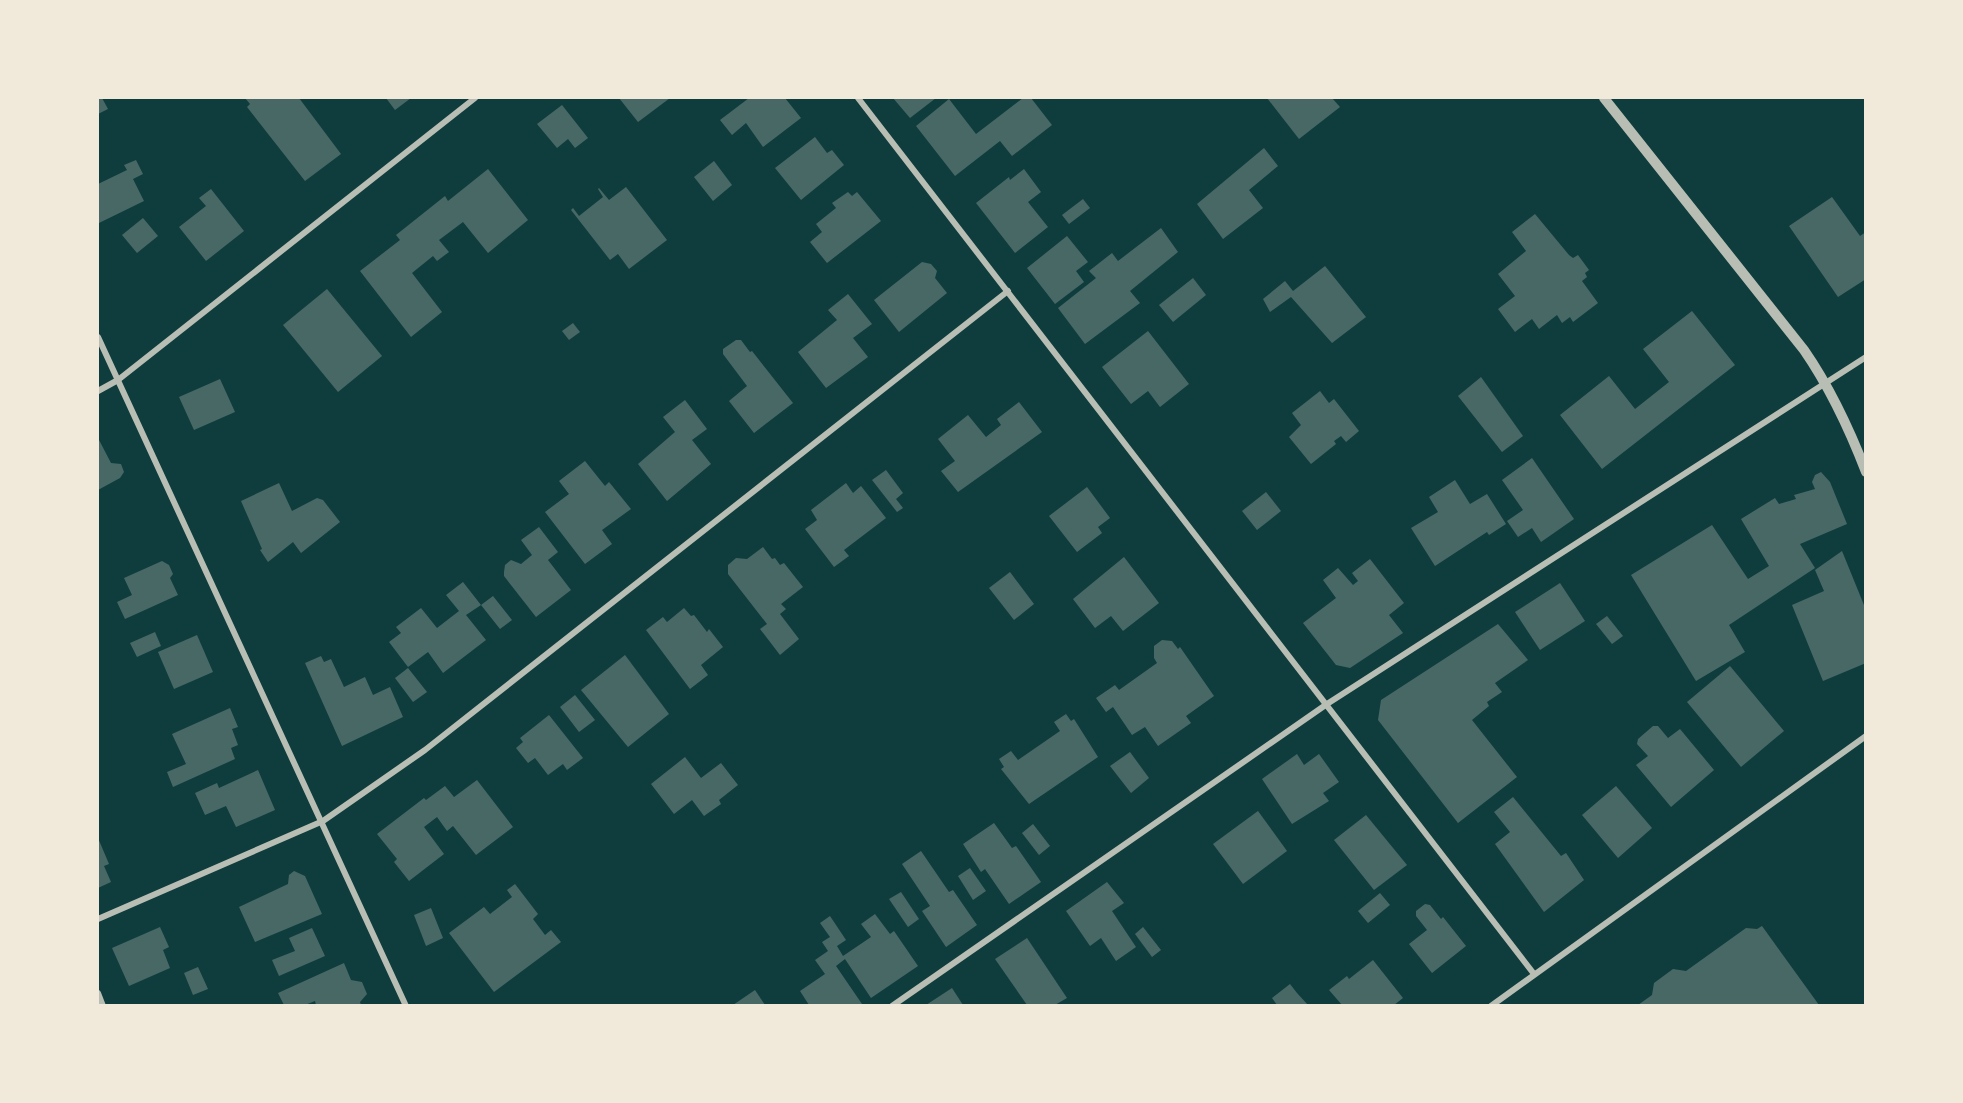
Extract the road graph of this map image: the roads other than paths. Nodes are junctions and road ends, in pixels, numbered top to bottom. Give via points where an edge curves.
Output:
1 (475, 98) edge
2 (858, 98) edge
3 (1604, 98) edge
4 (1008, 291) junction
5 (98, 337) edge
6 (1866, 357) edge
7 (118, 380) junction
8 (1827, 383) junction
9 (98, 392) edge
10 (1866, 472) edge
11 (1327, 704) junction
12 (1866, 736) edge
13 (323, 822) junction
14 (98, 919) edge
15 (1534, 974) junction
16 (98, 993) edge
17 (103, 1005) edge
18 (406, 1005) edge
19 (892, 1005) edge
20 (1491, 1005) edge

1 - 7 street
2 - 4 street
3 - 8 street
4 - 11 street
4 - 13 street via 425,750
5 - 7 street
6 - 8 street
7 - 9 street
7 - 13 street
8 - 10 street
8 - 11 street
11 - 15 street
11 - 19 street
12 - 15 street
13 - 14 street
13 - 18 street
15 - 20 street
16 - 17 street

